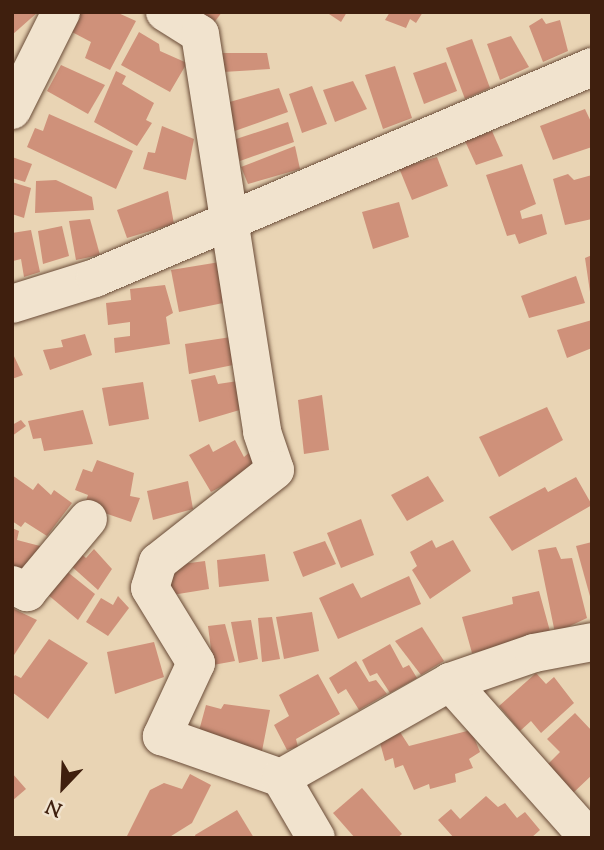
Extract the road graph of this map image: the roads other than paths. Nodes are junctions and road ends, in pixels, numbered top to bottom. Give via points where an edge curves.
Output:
1 (61, 12) edge
2 (165, 12) edge
3 (592, 67) edge
4 (12, 110) edge
5 (229, 221) junction
6 (12, 304) edge
7 (88, 519) dead end
8 (12, 586) edge
9 (592, 642) edge
10 (450, 682) junction
11 (281, 778) junction
12 (316, 838) edge
13 (589, 838) edge

1 - 4 street
2 - 5 street via 200,34
3 - 5 street
5 - 6 street via 95,278
5 - 11 street via 262,432 275,470 158,562 150,588 196,663 162,736
7 - 8 street via 27,592
9 - 10 street via 534,653
10 - 11 street
10 - 13 street
11 - 12 street

